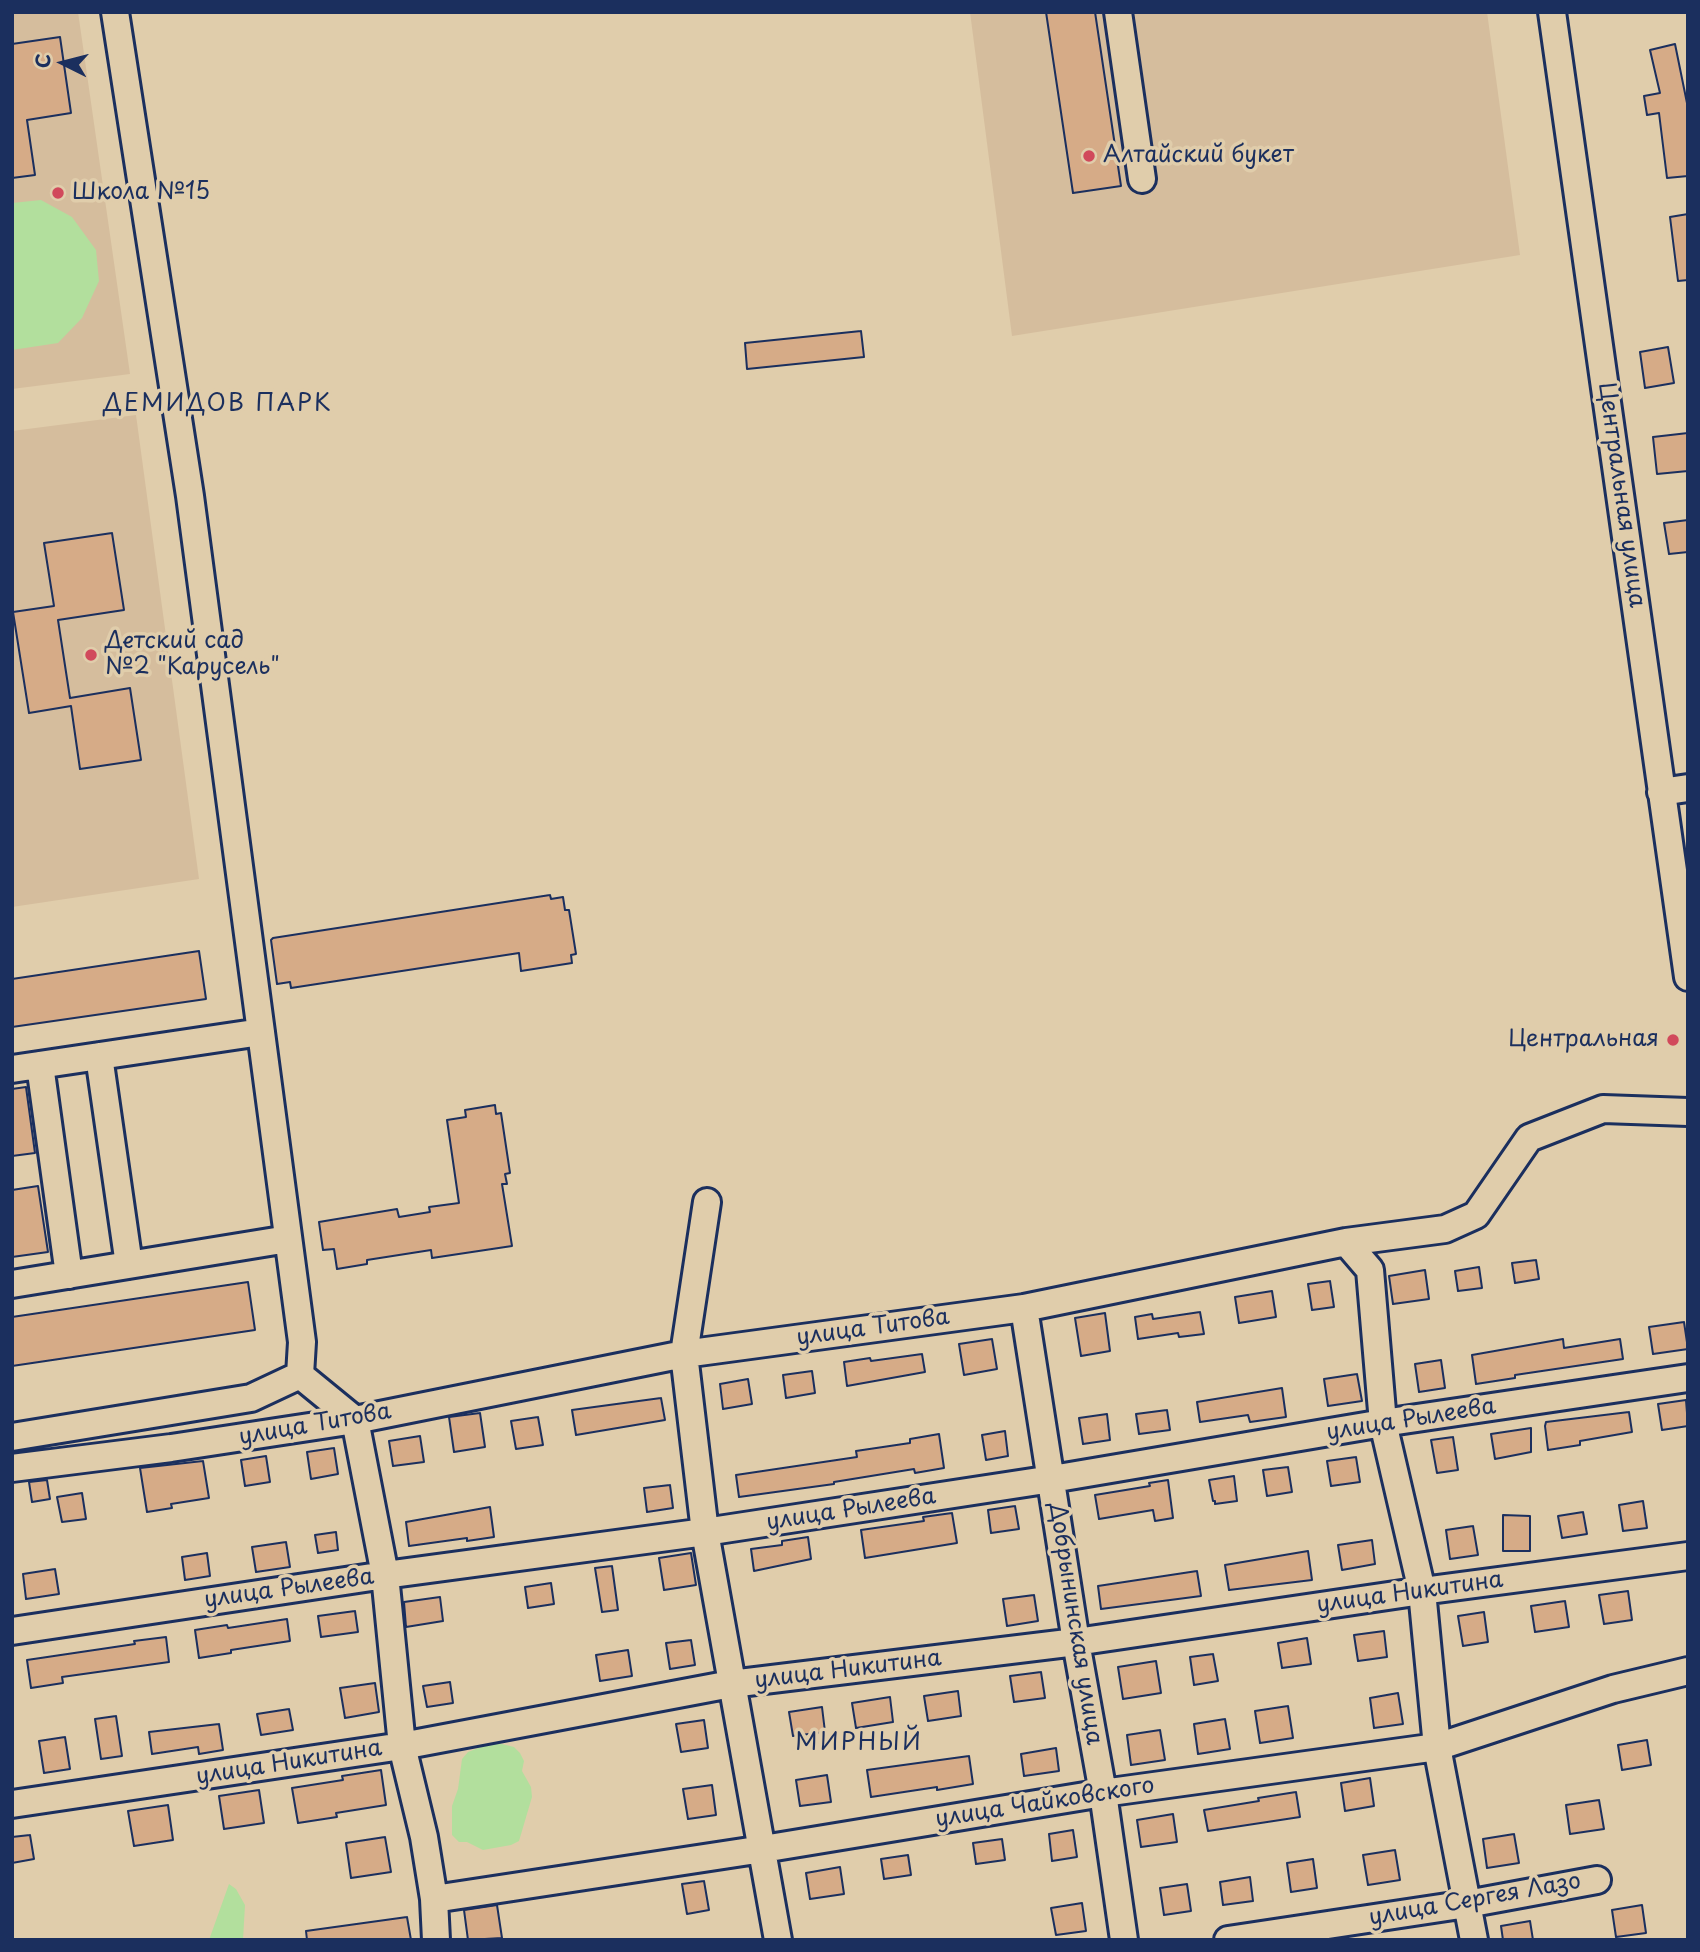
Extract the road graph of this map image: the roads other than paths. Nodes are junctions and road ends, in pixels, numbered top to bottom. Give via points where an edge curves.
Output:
1 (114, 12) edge
2 (1118, 12) edge
3 (1552, 12) edge
4 (1142, 179) dead end
5 (1688, 788) edge
6 (1661, 792) junction
7 (1688, 977) edge
8 (261, 1032) junction
9 (99, 1056) junction
10 (40, 1065) junction
11 (12, 1069) edge
12 (1688, 1112) edge
13 (707, 1202) dead end
14 (288, 1239) junction
15 (1346, 1242) junction
16 (129, 1265) junction
17 (69, 1275) junction
18 (12, 1284) edge
19 (1024, 1308) junction
20 (684, 1354) junction
21 (300, 1375) junction
22 (1688, 1378) edge
23 (355, 1420) junction
24 (1383, 1423) junction
25 (12, 1437) edge
26 (12, 1468) edge
27 (1052, 1479) junction
28 (705, 1532) junction
29 (1688, 1556) edge
30 (385, 1575) junction
31 (1422, 1591) junction
32 (12, 1631) edge
33 (1076, 1642) junction
34 (1688, 1671) edge
35 (731, 1684) junction
36 (402, 1746) junction
37 (1437, 1747) junction
38 (1103, 1793) junction
39 (12, 1804) edge
40 (764, 1849) junction
41 (1597, 1880) dead end
42 (434, 1899) junction
43 (1467, 1904) junction
44 (436, 1940) edge
45 (778, 1940) edge
46 (1124, 1940) edge
47 (1228, 1940) edge
48 (1474, 1940) edge

1 - 8 street via 190,496
2 - 4 street
3 - 6 street, Центральная улица
5 - 6 street
6 - 7 street, Центральная улица
8 - 9 street
8 - 14 street
9 - 10 street
9 - 16 street
10 - 11 street
10 - 17 street
12 - 15 street, улица Титова via 1602,1109 1529,1138 1476,1215 1445,1229
13 - 20 street
14 - 16 street
14 - 21 street via 302,1342
15 - 19 street, улица Титова
15 - 24 street via 1370,1269
16 - 17 street
17 - 18 street
19 - 20 street, улица Титова
19 - 27 street, Добрынинская улица
20 - 23 street, улица Титова
20 - 28 street
21 - 23 street
21 - 25 street via 251,1398
22 - 24 street, улица Рылеева
23 - 26 street, улица Титова
23 - 30 street
24 - 27 street, улица Рылеева
24 - 31 street
27 - 28 street, улица Рылеева
27 - 33 street, Добрынинская улица
28 - 30 street, улица Рылеева
28 - 35 street
29 - 31 street, улица Никитина
30 - 32 street, улица Рылеева
30 - 36 street
31 - 33 street, улица Никитина
31 - 37 street
33 - 35 street, улица Никитина
33 - 38 street, Добрынинская улица
34 - 37 street, улица Чайковского via 1613,1689
35 - 36 street, улица Никитина
35 - 40 street
36 - 39 street, улица Никитина
36 - 42 street
37 - 38 street, улица Чайковского
37 - 43 street
38 - 40 street, улица Чайковского
38 - 46 street, Добрынинская улица
40 - 42 street, улица Чайковского
40 - 45 street
41 - 43 street, улица Сергея Лазо
42 - 44 street
43 - 47 street, улица Сергея Лазо
43 - 48 street

